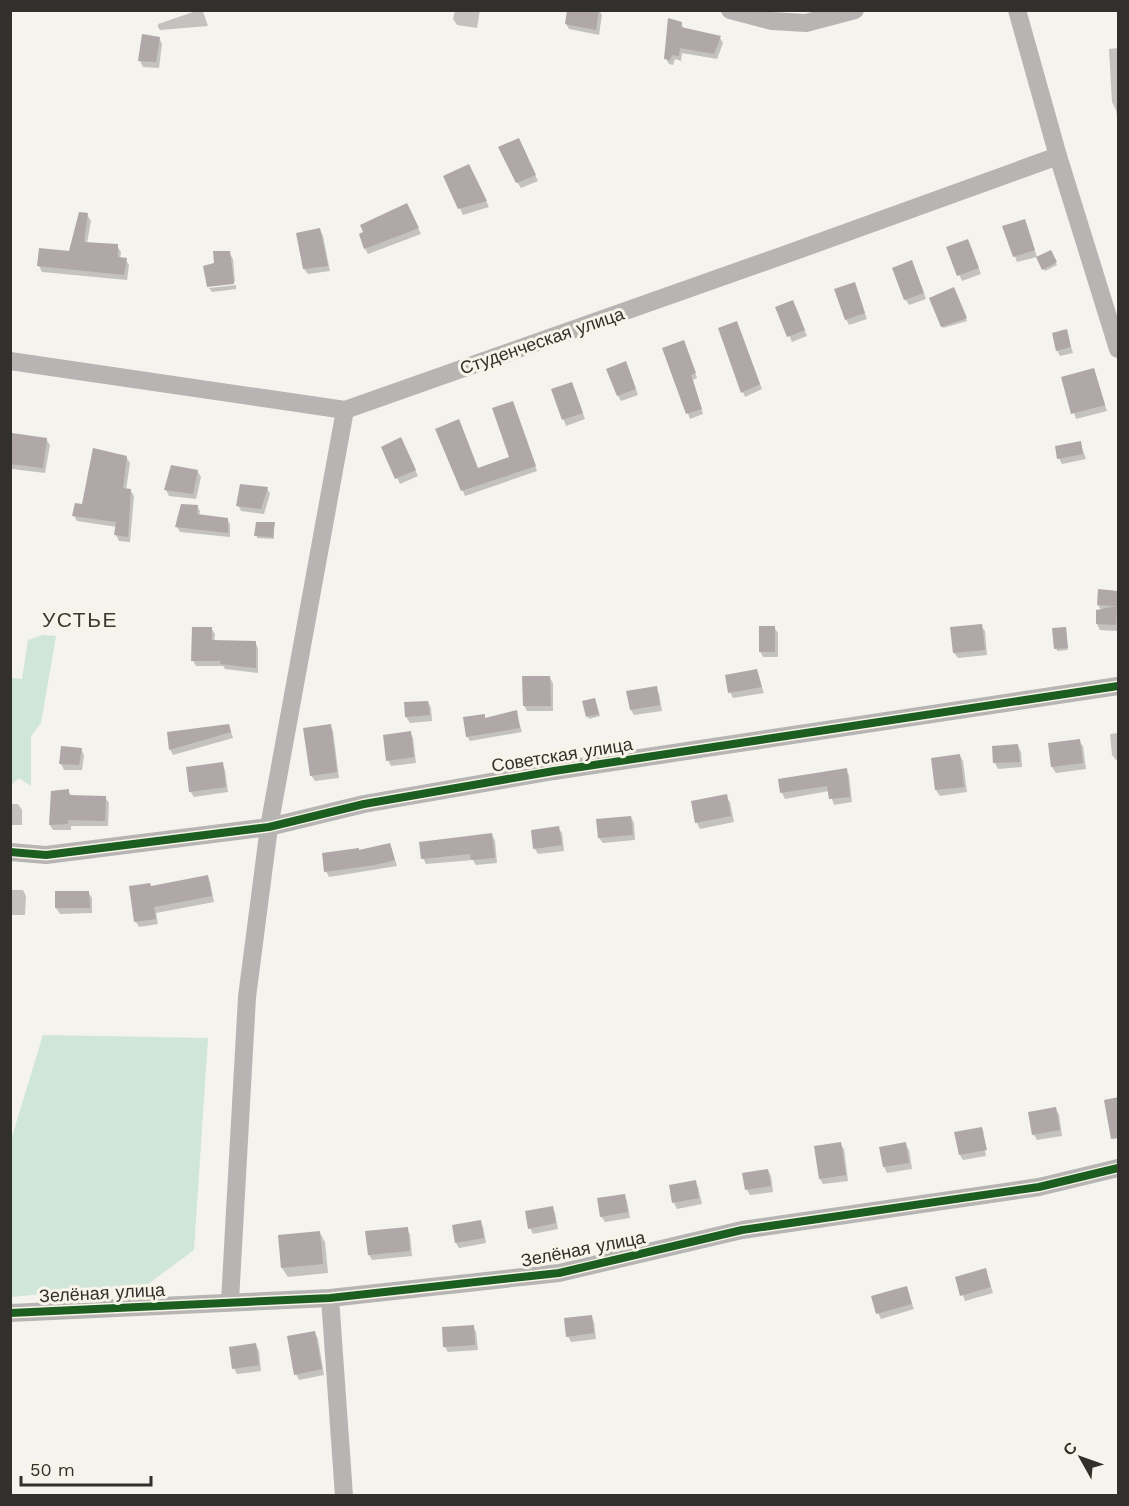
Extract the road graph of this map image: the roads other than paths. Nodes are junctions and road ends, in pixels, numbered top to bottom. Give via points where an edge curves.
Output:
1 (730, 10) edge
2 (855, 10) edge
3 (1017, 10) edge
4 (1058, 156) junction
5 (1119, 349) edge
6 (10, 361) edge
7 (345, 410) junction
8 (1119, 686) edge
9 (269, 827) junction
10 (10, 852) edge
11 (1119, 1168) edge
12 (330, 1298) junction
13 (230, 1301) junction
14 (10, 1313) edge
15 (344, 1496) edge

1 - 2 street via 772,21 806,23
3 - 4 street
4 - 5 street
4 - 7 street, Студенческая улица
6 - 7 street, Студенческая улица
7 - 9 street
8 - 9 street, Советская улица via 554,771 364,804
9 - 10 street, Советская улица via 46,855
9 - 13 street via 248,997
11 - 12 street, Зелёная улица via 1039,1187 742,1230 559,1273
12 - 13 street, Зелёная улица
12 - 15 street
13 - 14 street, Зелёная улица

